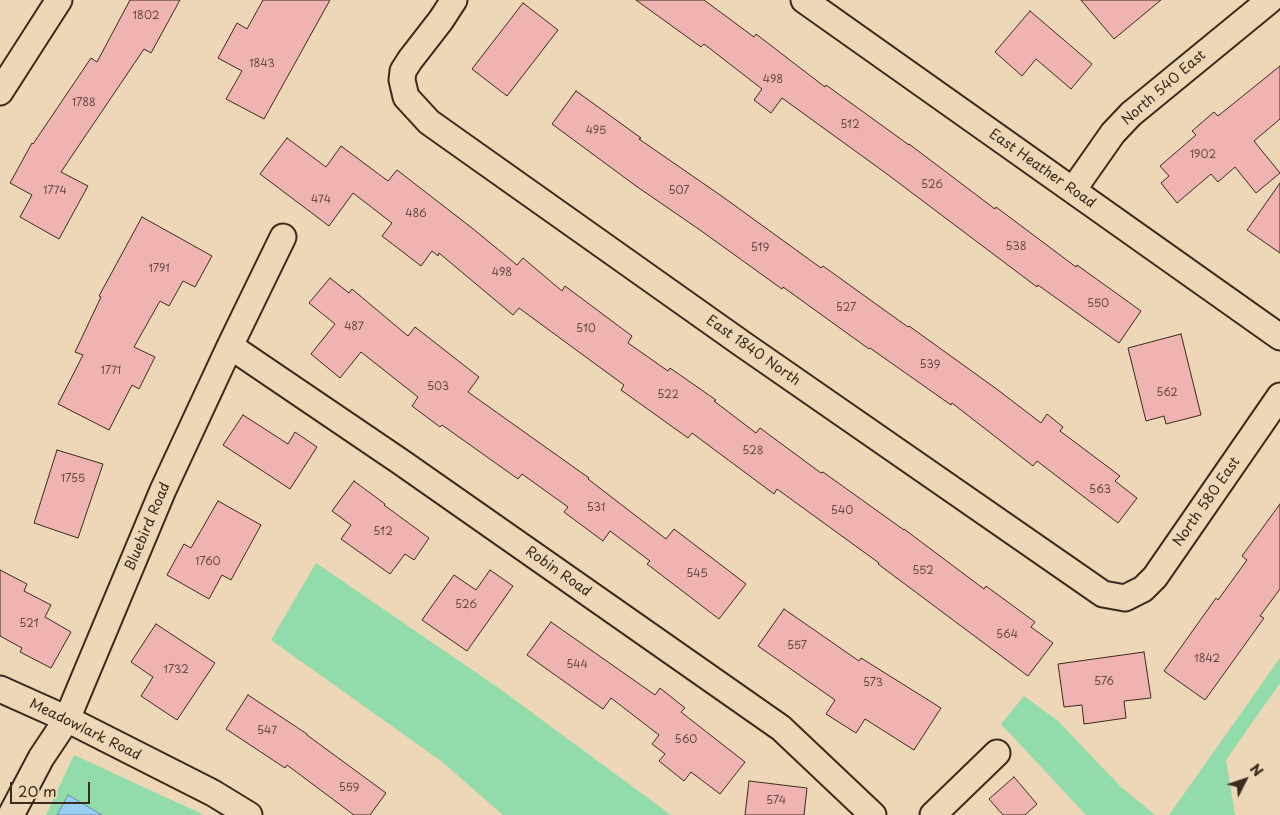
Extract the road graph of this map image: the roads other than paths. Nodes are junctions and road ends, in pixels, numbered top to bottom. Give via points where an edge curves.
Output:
1 (59, 0) edge
2 (454, 0) edge
3 (1270, 0) edge
4 (819, 4) edge
5 (0, 92) edge
6 (1073, 190) junction
7 (283, 237) dead end
8 (1280, 337) edge
9 (230, 346) junction
10 (1280, 396) edge
11 (1125, 598) joint
12 (0, 689) edge
13 (67, 719) junction
14 (997, 753) dead end
15 (11, 815) edge
16 (249, 815) edge
17 (873, 815) edge
18 (933, 815) edge

1 - 5 street
2 - 11 street, East 1840 North via 403,71 406,96 429,122 1103,594
3 - 6 street, North 540 East via 1131,114 1113,133
4 - 6 street, East Heather Road
6 - 8 street, East Heather Road
7 - 9 street, Bluebird Road
9 - 13 street, Bluebird Road via 162,490
9 - 17 street, Robin Road via 781,728
10 - 11 street, North 580 East via 1155,577 1143,589
12 - 13 street, Meadowlark Road
13 - 15 street, Bluebird Road via 41,758
13 - 16 street, Meadowlark Road via 213,793
14 - 18 street

